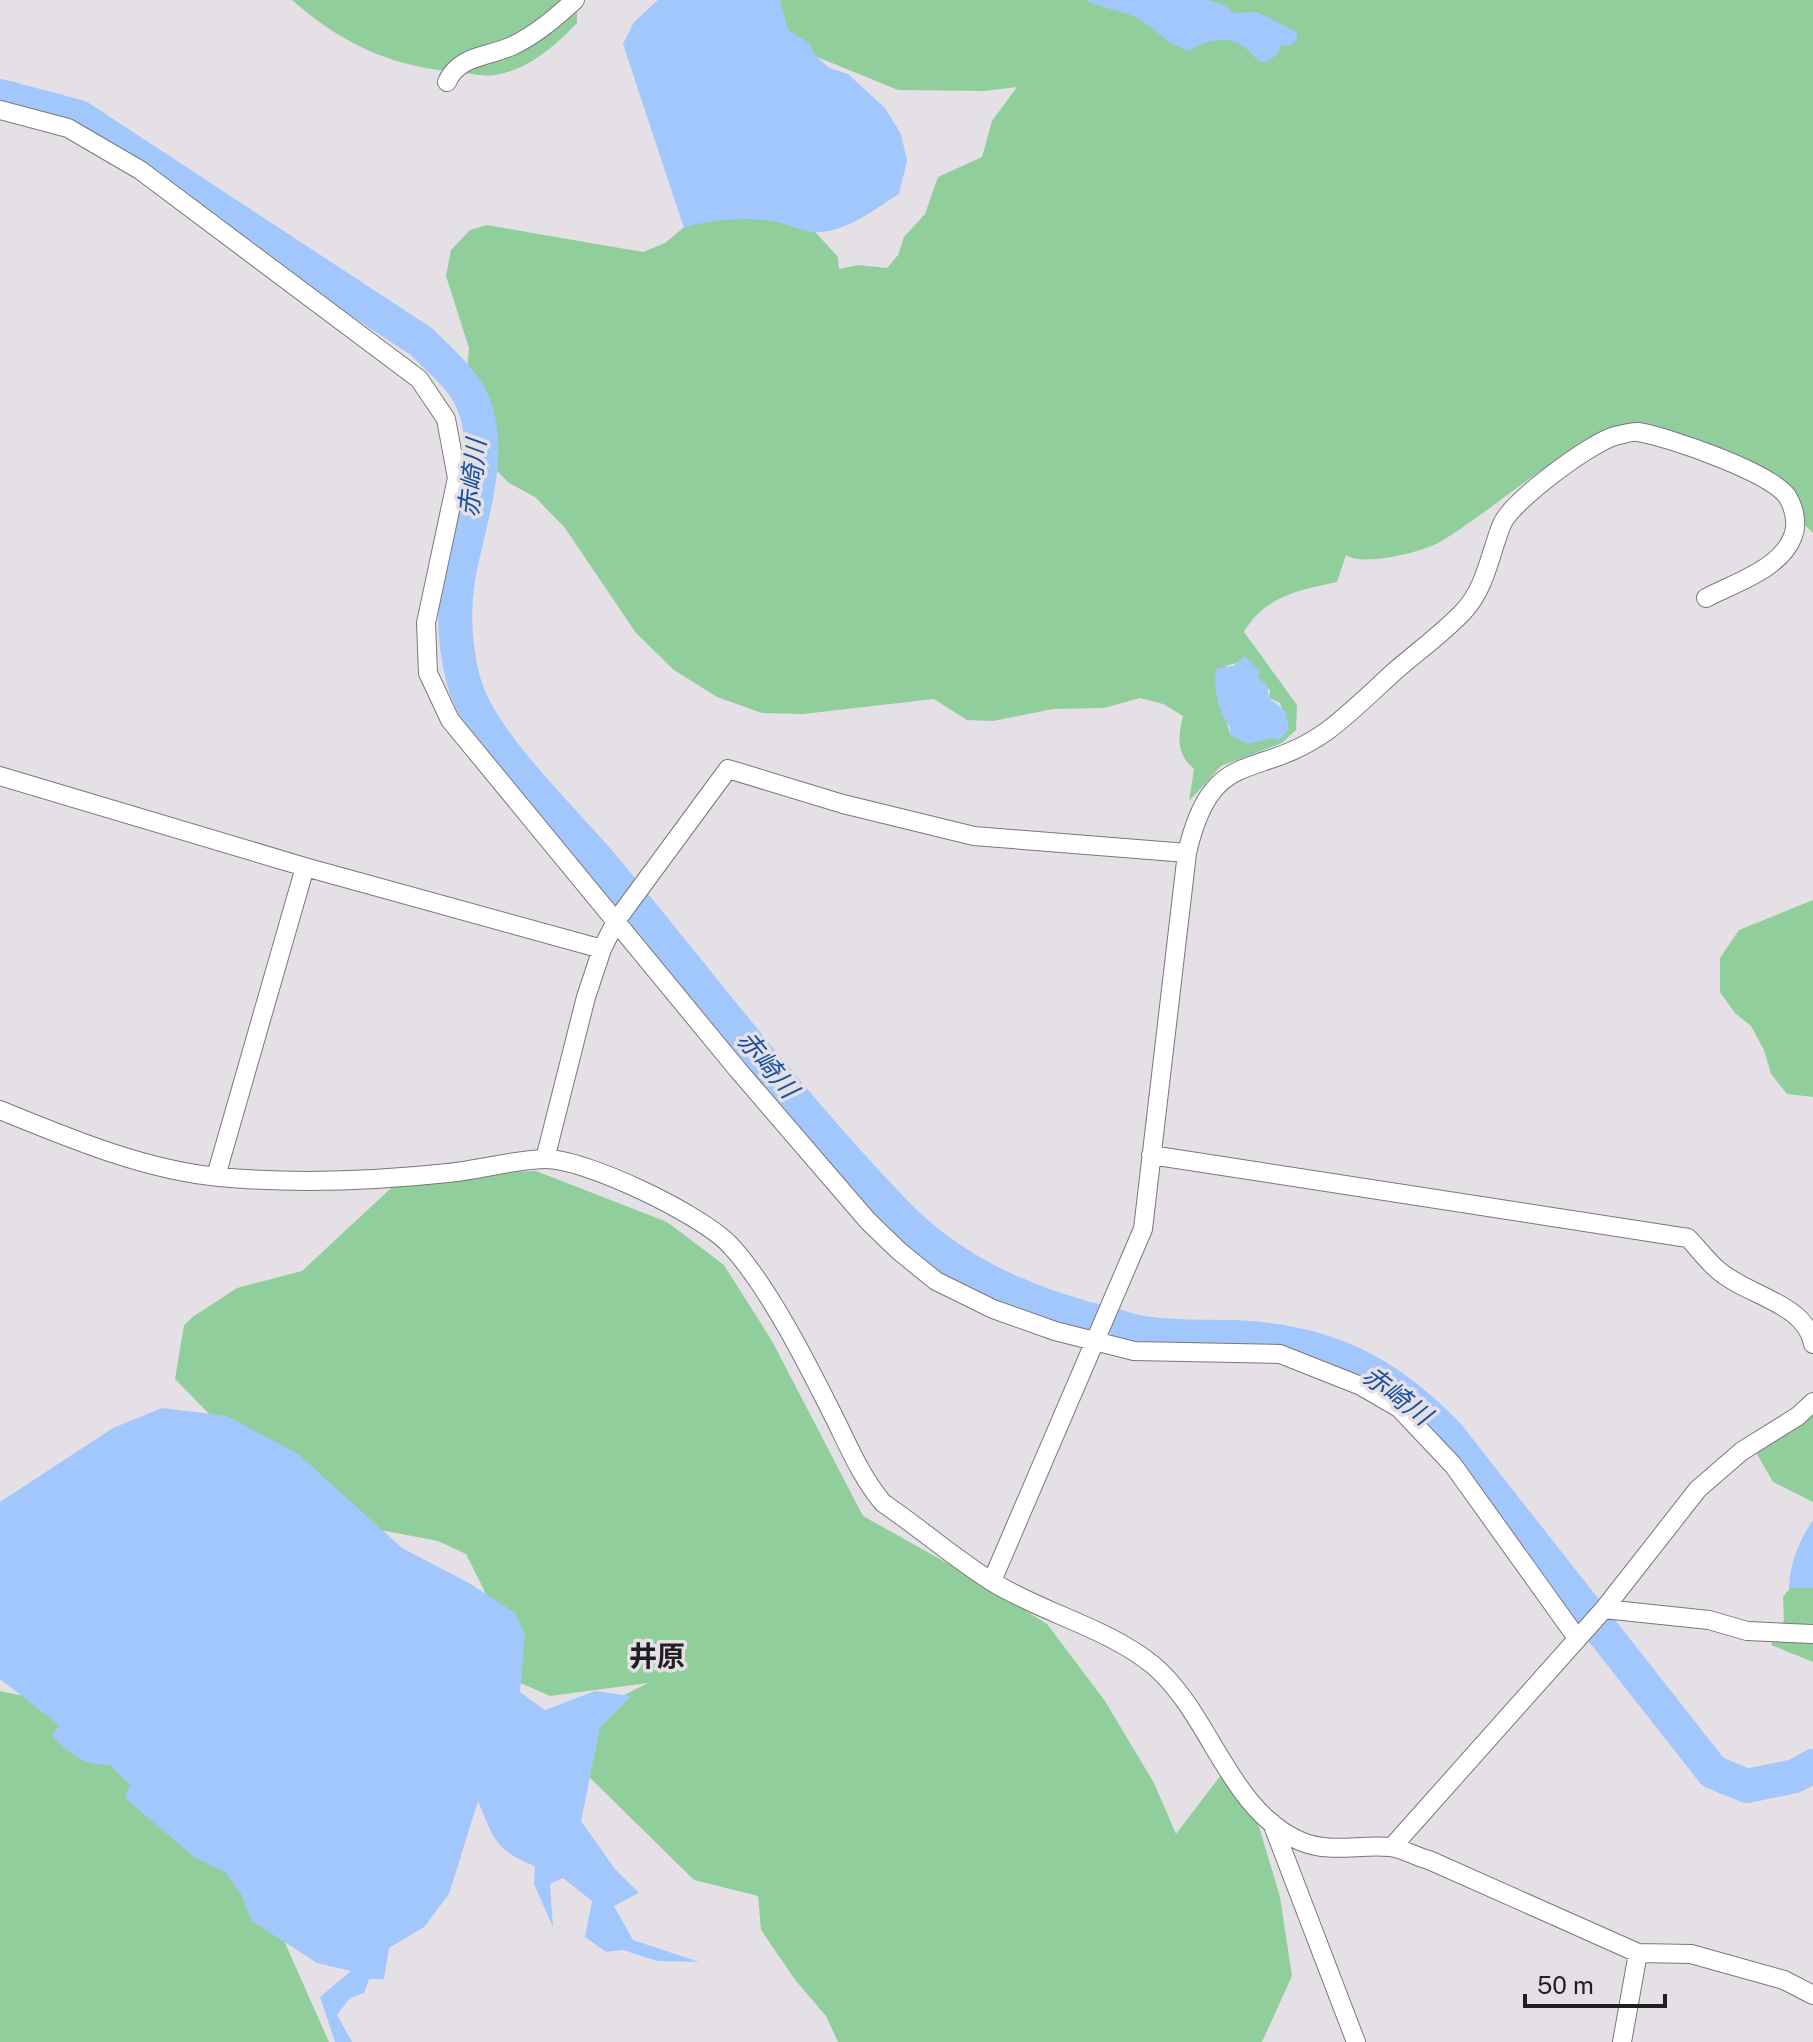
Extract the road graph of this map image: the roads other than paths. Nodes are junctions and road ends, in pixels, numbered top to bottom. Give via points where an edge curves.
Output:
1 (575, 0) edge
2 (447, 82) dead end
3 (0, 110) edge
4 (1706, 598) dead end
5 (0, 776) edge
6 (1187, 853) junction
7 (305, 867) junction
8 (616, 921) junction
9 (602, 949) junction
10 (0, 1110) edge
11 (1151, 1155) junction
12 (545, 1159) junction
13 (216, 1176) junction
14 (1092, 1340) junction
15 (1813, 1344) edge
16 (1813, 1402) edge
17 (992, 1581) junction
18 (1604, 1609) junction
19 (1813, 1634) edge
20 (1577, 1638) junction
21 (1272, 1823) junction
22 (1392, 1847) junction
23 (1638, 1953) junction
24 (1813, 1995) edge
25 (1356, 2042) edge
26 (1622, 2042) edge

1 - 2 street via 513,45 461,63
3 - 8 street via 68,128 140,170 419,379 446,419 457,478 426,623 428,673 450,720
4 - 6 street via 1785,551 1794,535 1795,512 1785,494 1726,459 1636,432 1610,437 1522,496 1503,521 1481,584 1465,610 1326,731 1289,751 1238,768 1212,789 1195,816
5 - 7 street
6 - 8 street via 974,836 728,769
6 - 11 street
7 - 9 street
7 - 13 street
8 - 9 street
8 - 14 street via 738,1070 899,1251 936,1281 993,1309
9 - 12 street
10 - 13 street via 81,1143
11 - 14 street via 1143,1229
11 - 15 street via 1688,1238 1718,1271 1801,1318
12 - 13 street via 340,1181
12 - 17 street via 608,1176 666,1203 726,1241 744,1261 811,1371 869,1486 883,1503
14 - 17 street
14 - 20 street via 1134,1351 1280,1354 1361,1386 1399,1408 1453,1465
16 - 18 street via 1698,1489
17 - 21 street via 1122,1645 1153,1666 1189,1704 1245,1794
18 - 19 street via 1709,1620 1747,1631
18 - 20 street
20 - 22 street
21 - 22 street via 1298,1841 1325,1849
21 - 25 street
22 - 23 street
23 - 24 street via 1691,1954 1784,1980
23 - 26 street

